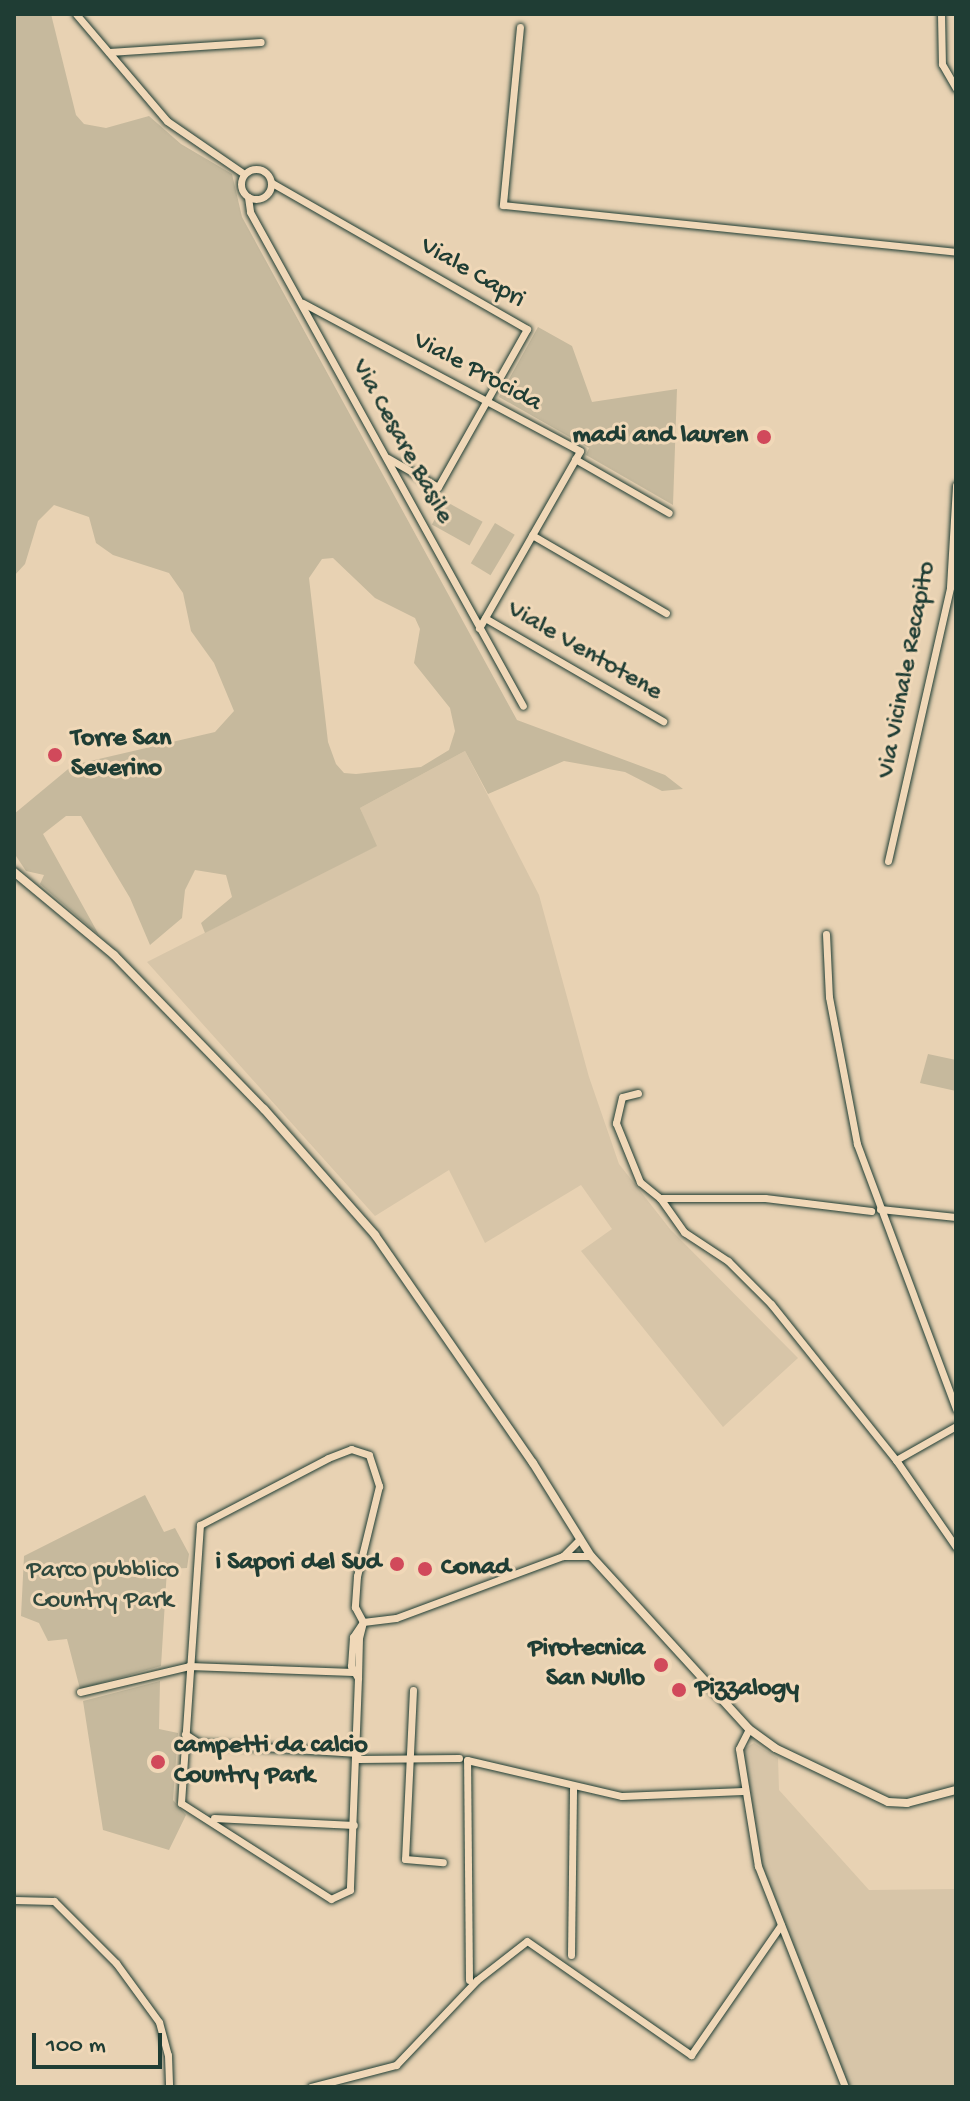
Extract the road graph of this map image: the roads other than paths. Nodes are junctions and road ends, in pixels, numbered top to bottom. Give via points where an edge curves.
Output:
1 (76, 14) edge
2 (941, 14) edge
3 (520, 27) dead end
4 (261, 42) dead end
5 (109, 52) junction
6 (956, 87) edge
7 (244, 174) junction
8 (272, 183) junction
9 (248, 197) junction
10 (956, 252) edge
11 (301, 302) junction
12 (487, 401) junction
13 (388, 458) junction
14 (575, 459) junction
15 (956, 485) edge
16 (669, 513) dead end
17 (532, 535) junction
18 (666, 613) dead end
19 (485, 618) junction
20 (479, 628) junction
21 (523, 706) dead end
22 (663, 721) dead end
23 (888, 861) dead end
24 (14, 872) edge
25 (826, 934) dead end
26 (638, 1093) dead end
27 (660, 1198) junction
28 (876, 1210) junction
29 (956, 1217) edge
30 (956, 1409) edge
31 (956, 1426) edge
32 (896, 1460) junction
33 (580, 1539) junction
34 (956, 1547) edge
35 (563, 1556) junction
36 (591, 1556) junction
37 (363, 1622) junction
38 (189, 1666) junction
39 (355, 1675) junction
40 (413, 1690) dead end
41 (80, 1692) dead end
42 (749, 1729) junction
43 (185, 1734) junction
44 (358, 1756) junction
45 (459, 1758) dead end
46 (409, 1761) junction
47 (573, 1786) junction
48 (956, 1790) edge
49 (743, 1791) junction
50 (212, 1818) junction
51 (354, 1825) junction
52 (443, 1862) dead end
53 (14, 1900) edge
54 (781, 1925) junction
55 (571, 1955) dead end
56 (469, 1980) dead end
57 (169, 2087) edge
58 (311, 2087) edge
59 (845, 2087) edge

1 - 5 street
2 - 6 street via 942,64
3 - 10 street via 503,205
4 - 5 street
5 - 7 street via 167,121
7 - 8 street via 261,169
7 - 9 street via 241,184
8 - 9 street via 262,199
8 - 12 street, Viale Capri via 527,329
9 - 11 street, Via Cesare Basile via 250,212
11 - 12 street, Viale Procida
11 - 13 street, Via Cesare Basile
12 - 13 street, Viale Capri via 438,487
12 - 14 street, Viale Procida via 580,451
13 - 20 street, Via Cesare Basile
14 - 16 street
14 - 17 street
15 - 23 street, Via Vicinale Recapito via 950,587
17 - 18 street
17 - 19 street
19 - 20 street
19 - 22 street, Viale Ventotene
20 - 21 street, Via Cesare Basile
24 - 33 street via 114,955 264,1109 375,1235
25 - 28 street via 831,1008 857,1144
26 - 27 street via 622,1097 616,1123 640,1182
27 - 28 street via 765,1198
27 - 32 street via 684,1232 721,1255 771,1304
28 - 29 street
28 - 30 street
31 - 32 street
32 - 34 street
33 - 35 street
33 - 36 street
35 - 36 street
35 - 37 street via 396,1618
36 - 42 street
37 - 38 street via 355,1607 357,1576 379,1486 369,1455 351,1449 200,1525
37 - 39 street
38 - 39 street
38 - 41 street
38 - 43 street
39 - 44 street
40 - 46 street
42 - 48 street via 775,1748 888,1802 907,1803
42 - 49 street via 739,1749
43 - 44 street via 199,1743
43 - 50 street via 181,1803
44 - 46 street
44 - 51 street
45 - 46 street via 422,1755
46 - 52 street via 405,1859
47 - 49 street via 622,1796
47 - 55 street
47 - 56 street via 467,1760
49 - 54 street via 758,1866
50 - 51 street
50 - 51 street via 336,1900 350,1890
53 - 57 street via 54,1901 116,1963 159,2022
54 - 58 street via 691,2055 527,1941 477,1980 396,2065
54 - 59 street

